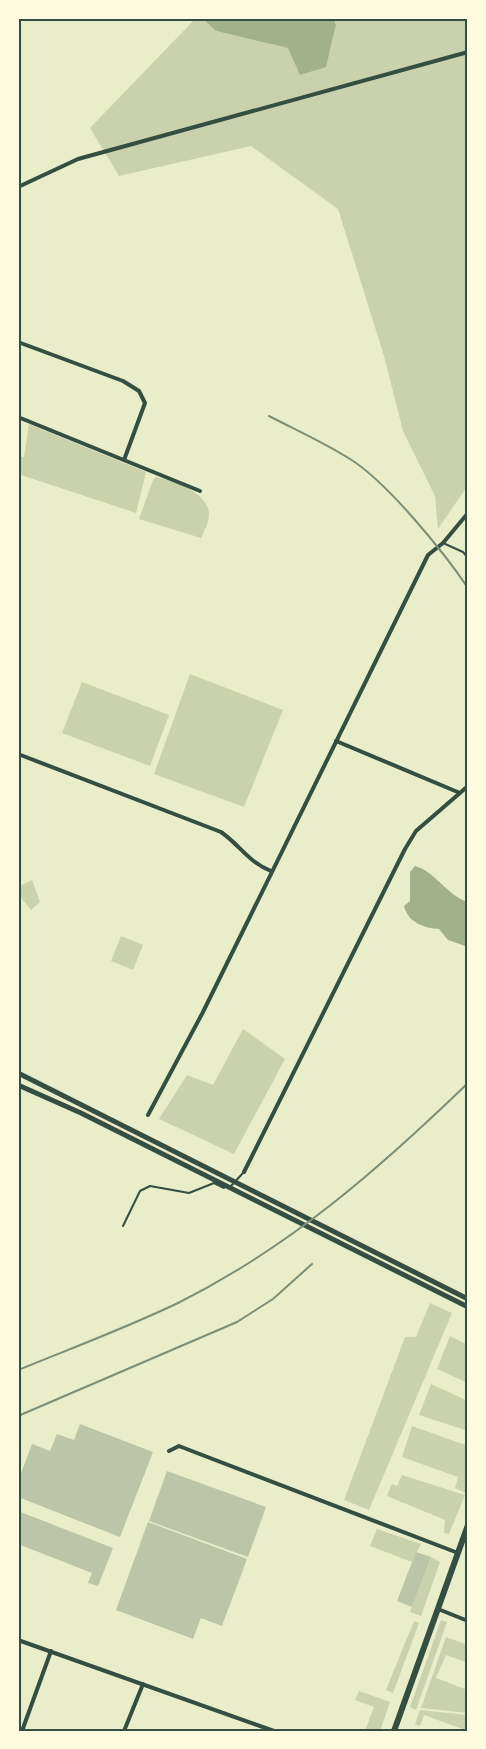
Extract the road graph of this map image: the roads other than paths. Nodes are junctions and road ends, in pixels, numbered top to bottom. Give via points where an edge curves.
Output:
1 (468, 52) edge
2 (18, 186) edge
3 (18, 342) edge
4 (18, 417) edge
5 (124, 460) junction
6 (200, 491) dead end
7 (468, 513) edge
8 (468, 540) edge
9 (443, 543) junction
10 (468, 546) edge
11 (468, 558) edge
12 (336, 741) junction
13 (18, 754) edge
14 (468, 786) edge
15 (460, 793) junction
16 (271, 872) junction
17 (18, 1073) edge
18 (18, 1085) edge
19 (148, 1115) dead end
20 (244, 1172) joint
21 (123, 1226) dead end
22 (436, 1287) junction
23 (468, 1299) edge
24 (468, 1307) edge
25 (169, 1451) dead end
26 (468, 1525) edge
27 (458, 1553) junction
28 (438, 1609) junction
29 (468, 1620) edge
30 (18, 1640) edge
31 (51, 1651) junction
32 (143, 1684) junction
33 (262, 1729) edge
34 (22, 1731) edge
35 (124, 1731) edge
36 (274, 1731) edge
37 (394, 1731) edge

1 - 2 street via 78,159
3 - 5 street via 123,381 139,391 145,403
4 - 5 street
5 - 6 street
7 - 9 street
8 - 10 street
9 - 11 lane
9 - 12 street via 428,555
12 - 15 street
12 - 16 street
13 - 16 street via 221,832 252,862
14 - 15 street
15 - 20 street via 417,831 405,849
16 - 19 street
17 - 22 main road
18 - 22 main road
20 - 21 lane via 228,1190 214,1183 189,1193 150,1186 140,1191
22 - 23 main road
22 - 24 main road
25 - 27 street via 179,1446
26 - 27 highway
27 - 28 highway
28 - 29 street
28 - 37 highway
30 - 31 street
31 - 32 street
31 - 34 street
32 - 33 street
32 - 35 street
33 - 36 street

